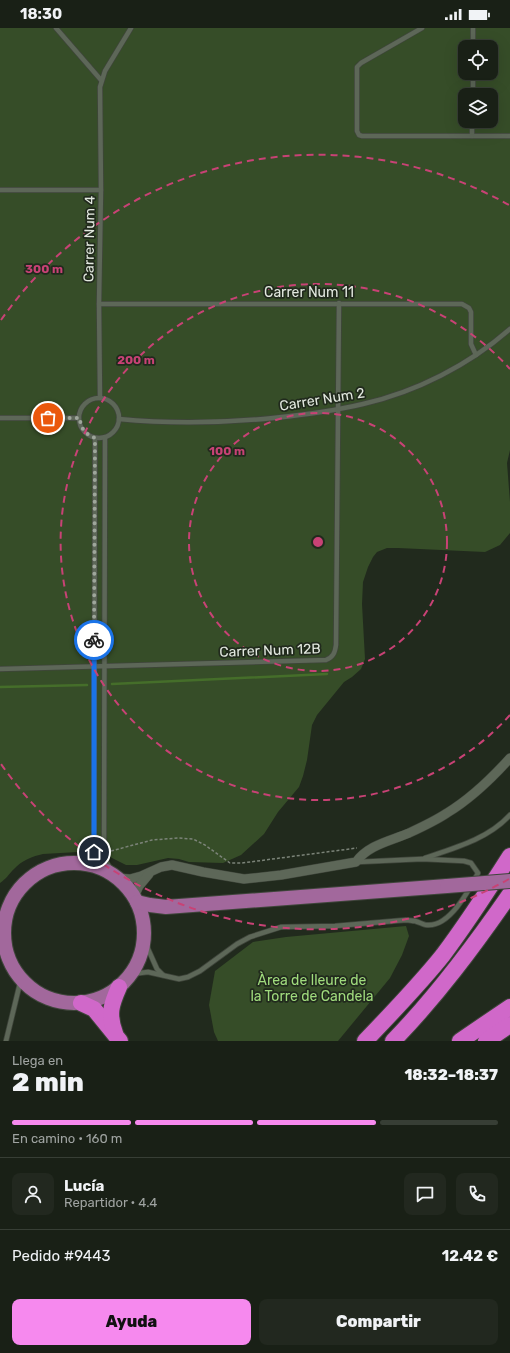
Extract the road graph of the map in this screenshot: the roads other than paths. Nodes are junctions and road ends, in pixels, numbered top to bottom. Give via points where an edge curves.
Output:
1 (56, 28) edge
2 (131, 28) edge
3 (422, 28) edge
4 (473, 28) edge
5 (473, 40) edge
6 (101, 80) junction
7 (472, 128) edge
8 (472, 136) junction
9 (510, 136) edge
10 (0, 190) edge
11 (101, 190) junction
12 (339, 303) junction
13 (99, 304) junction
14 (510, 329) edge
15 (476, 355) junction
16 (100, 398) junction
17 (338, 409) junction
18 (0, 418) edge
19 (80, 418) junction
20 (119, 419) junction
21 (95, 438) junction
22 (105, 438) junction
23 (94, 666) junction
24 (105, 666) junction
25 (0, 668) edge
26 (510, 758) edge
27 (510, 815) edge
28 (510, 856) edge
29 (422, 859) junction
30 (356, 862) junction
31 (94, 866) junction
32 (151, 871) junction
33 (116, 877) junction
34 (510, 881) edge
35 (510, 894) edge
36 (136, 899) junction
37 (166, 907) junction
38 (4, 911) edge
39 (144, 936) junction
40 (2, 937) edge
41 (132, 974) junction
42 (163, 975) junction
43 (21, 979) junction
44 (119, 988) junction
45 (81, 1003) junction
46 (510, 1007) edge
47 (510, 1025) edge
48 (119, 1039) edge
49 (6, 1041) edge
50 (365, 1041) edge
51 (393, 1041) edge
52 (460, 1041) edge
53 (486, 1041) edge

1 - 6 lane
2 - 6 lane
3 - 8 lane via 357,67 358,135
4 - 5 lane
6 - 11 lane, Carrer Num 4
7 - 8 lane
8 - 9 lane
10 - 11 lane
11 - 13 lane, Carrer Num 4
12 - 13 lane, Carrer Num 11
12 - 15 lane, Carrer Num 11 via 462,304 471,312 472,344
12 - 17 lane, Carrer Num 12B
13 - 16 lane, Carrer Num 4
14 - 15 lane, Carrer Num 2
15 - 17 lane, Carrer Num 2 via 410,389
16 - 19 lane via 84,405
16 - 20 lane via 114,405 118,410
17 - 20 lane, Carrer Num 2 via 239,421 167,422
17 - 24 lane, Carrer Num 12B via 336,645 331,657 326,660
18 - 19 lane
19 - 21 lane via 82,429
20 - 22 lane via 116,430
21 - 22 lane
21 - 23 lane
22 - 24 lane
23 - 24 lane, Carrer Num 12B
23 - 25 lane, Carrer Num 12B
23 - 31 lane
24 - 33 lane via 104,852 107,863
26 - 30 street via 475,792 448,813 371,848
27 - 29 lane via 496,828 477,839
28 - 50 highway via 442,955
29 - 30 lane
29 - 42 lane via 464,861 471,863 478,873 466,896 449,916 439,923 427,926 406,920 282,927 250,937 188,977
30 - 32 street via 244,879 172,865
31 - 33 main road
31 - 38 main road via 68,863 43,870 23,885
32 - 33 street via 130,879
32 - 36 street via 139,886
33 - 36 main road
34 - 37 main road, bridge
35 - 51 highway via 440,990
36 - 37 main road via 150,905
36 - 39 main road via 143,919
37 - 39 main road via 152,918
38 - 40 main road
39 - 41 main road via 140,958
39 - 42 lane via 157,969
40 - 43 main road via 10,960
41 - 42 lane via 148,972
41 - 44 main road
43 - 45 main road via 48,998 59,1002
43 - 49 lane
44 - 45 main road via 101,998
44 - 48 highway via 111,1004 111,1022
45 - 48 highway via 94,1009
46 - 52 highway
47 - 53 highway

